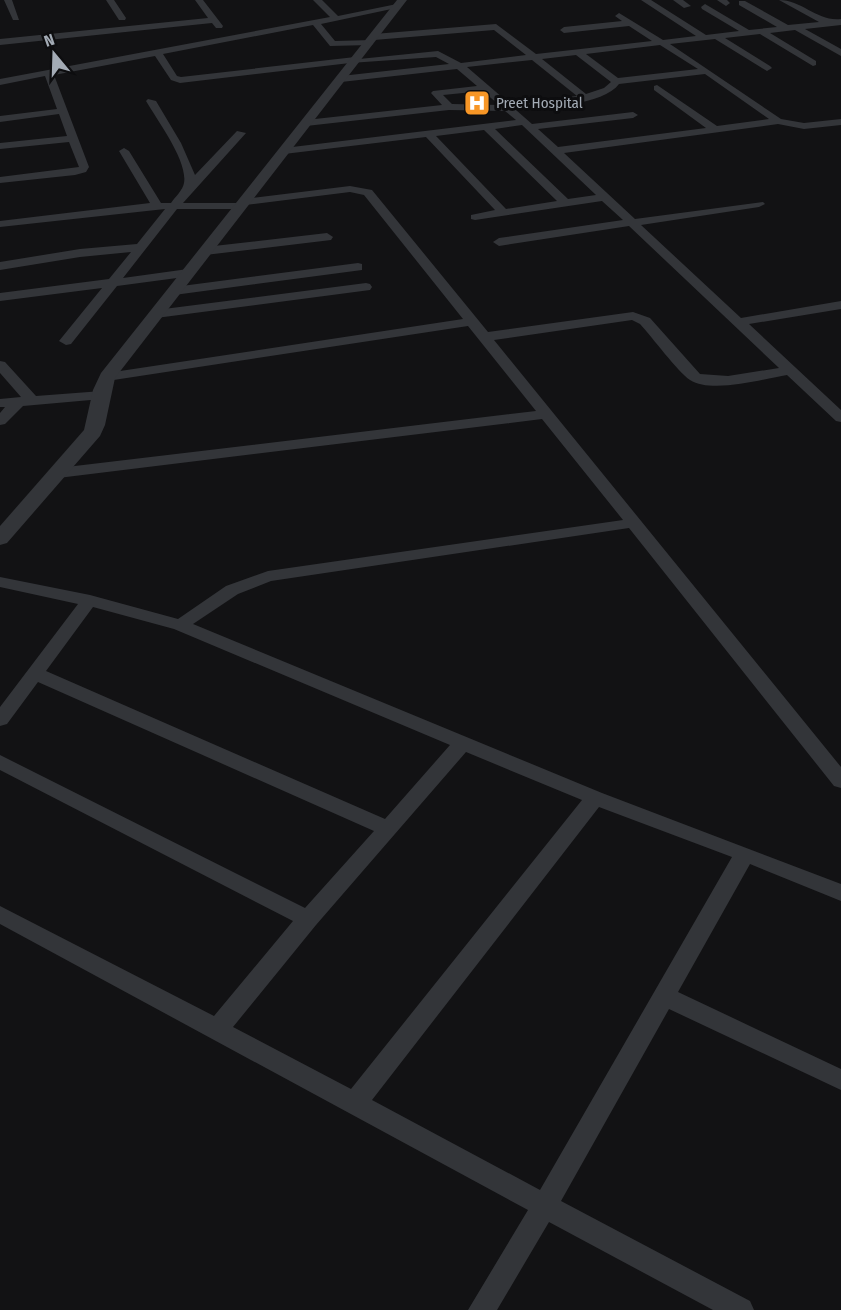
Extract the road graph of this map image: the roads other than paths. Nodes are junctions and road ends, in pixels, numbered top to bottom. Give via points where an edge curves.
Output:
1 (8, 0) edge
2 (111, 0) edge
3 (199, 0) edge
4 (317, 0) edge
5 (645, 0) edge
6 (677, 0) edge
7 (783, 0) edge
8 (400, 2) edge
9 (742, 3) dead end
10 (687, 6) dead end
11 (705, 7) dead end
12 (619, 16) dead end
13 (16, 18) dead end
14 (122, 18) dead end
15 (336, 18) junction
16 (214, 20) junction
17 (315, 22) junction
18 (841, 22) edge
19 (631, 23) junction
20 (828, 24) junction
21 (604, 26) junction
22 (791, 28) junction
23 (564, 30) dead end
24 (761, 31) junction
25 (841, 31) edge
26 (748, 33) junction
27 (718, 37) junction
28 (705, 38) junction
29 (230, 39) junction
30 (372, 39) junction
31 (0, 42) edge
32 (663, 43) junction
33 (634, 46) junction
34 (157, 52) junction
35 (678, 52) junction
36 (579, 53) junction
37 (841, 53) edge
38 (656, 54) dead end
39 (535, 58) junction
40 (602, 60) dead end
41 (355, 61) junction
42 (591, 62) junction
43 (813, 63) dead end
44 (460, 66) junction
45 (767, 68) dead end
46 (11, 69) dead end
47 (707, 71) junction
48 (49, 73) junction
49 (341, 79) junction
50 (616, 81) junction
51 (0, 82) edge
52 (485, 88) junction
53 (657, 88) dead end
54 (584, 97) junction
55 (151, 101) dead end
56 (449, 107) junction
57 (508, 108) junction
58 (63, 111) junction
59 (633, 115) dead end
60 (0, 119) edge
61 (778, 121) junction
62 (306, 123) junction
63 (839, 124) edge
64 (527, 125) junction
65 (487, 127) junction
66 (716, 129) junction
67 (241, 133) dead end
68 (429, 134) junction
69 (73, 138) junction
70 (0, 146) edge
71 (124, 151) dead end
72 (284, 151) junction
73 (555, 151) junction
74 (0, 180) edge
75 (190, 186) junction
76 (604, 197) junction
77 (566, 203) junction
78 (177, 204) junction
79 (242, 204) junction
80 (759, 204) dead end
81 (157, 206) junction
82 (503, 212) junction
83 (475, 217) dead end
84 (631, 222) junction
85 (0, 224) edge
86 (327, 237) dead end
87 (499, 242) dead end
88 (143, 247) junction
89 (205, 251) junction
90 (0, 266) edge
91 (358, 267) dead end
92 (188, 273) junction
93 (115, 282) junction
94 (366, 287) dead end
95 (174, 291) junction
96 (0, 297) edge
97 (841, 306) edge
98 (156, 314) junction
99 (472, 321) junction
100 (740, 322) junction
101 (484, 337) junction
102 (66, 341) dead end
103 (0, 365) edge
104 (789, 370) junction
105 (107, 377) junction
106 (102, 394) junction
107 (25, 400) junction
108 (0, 403) edge
109 (834, 403) edge
110 (546, 414) junction
111 (841, 417) edge
112 (0, 421) edge
113 (58, 473) junction
114 (634, 523) junction
115 (0, 539) edge
116 (0, 582) edge
117 (90, 600) junction
118 (180, 625) junction
119 (34, 673) junction
120 (0, 720) edge
121 (462, 744) junction
122 (0, 762) edge
123 (841, 781) edge
124 (595, 798) junction
125 (387, 828) junction
126 (745, 854) junction
127 (841, 893) edge
128 (0, 914) edge
129 (308, 919) junction
130 (664, 996) junction
131 (218, 1028) junction
132 (841, 1080) edge
133 (355, 1103) junction
134 (544, 1207) junction
135 (482, 1310) edge
136 (740, 1310) edge

1 - 13 street
2 - 14 street
3 - 16 street
4 - 15 street
5 - 28 street
6 - 10 street
7 - 20 street
8 - 15 street
8 - 30 street
9 - 22 street
11 - 26 street
12 - 19 street
15 - 17 street
16 - 29 street
16 - 31 street
17 - 29 street
17 - 30 street via 333,44
18 - 20 street
19 - 21 street
19 - 32 street
20 - 22 street
20 - 25 street
21 - 23 street
21 - 33 street
22 - 24 street
22 - 37 street
24 - 26 street
24 - 43 street
26 - 27 street
27 - 28 street
27 - 45 street
28 - 32 street
29 - 34 street
30 - 39 street via 496,27
30 - 41 street
32 - 33 street
32 - 35 street
33 - 36 street
34 - 41 street via 174,78 180,80
34 - 46 street
34 - 48 street
35 - 38 street
35 - 47 street
36 - 39 street
36 - 42 street
39 - 44 street
39 - 54 street
40 - 42 street
41 - 44 street via 438,54
41 - 49 street
42 - 50 street
44 - 49 street
44 - 52 street
47 - 50 street
47 - 61 street
48 - 51 street
48 - 58 street
49 - 62 street
50 - 54 street via 606,91
52 - 56 street via 436,93
52 - 57 street
53 - 66 street
54 - 57 street
55 - 75 street via 186,163
56 - 57 street
56 - 62 street
57 - 64 street
58 - 60 street
58 - 69 street
59 - 64 street
61 - 63 street via 804,126
61 - 66 street
62 - 72 street
64 - 65 street
64 - 73 street
65 - 68 street
65 - 77 street
66 - 73 street
67 - 75 street
68 - 72 street
68 - 82 street
69 - 70 street
69 - 74 street via 82,170
71 - 81 street
72 - 79 street
73 - 76 street
75 - 78 street
76 - 77 street
76 - 84 street
77 - 82 street
78 - 79 street
78 - 81 street
78 - 88 street
79 - 89 street
79 - 99 street via 364,189
80 - 84 street
81 - 85 street
82 - 83 street
84 - 87 street
84 - 100 street
86 - 89 street
88 - 90 street
88 - 93 street
89 - 92 street
91 - 95 street
92 - 93 street
92 - 95 street
93 - 96 street
93 - 102 street
94 - 98 street
95 - 98 street
97 - 100 street
98 - 105 street
99 - 101 street
99 - 105 street
100 - 104 street
101 - 104 street via 633,316 645,321 702,381
101 - 110 street
103 - 107 street
104 - 109 street
105 - 106 street
106 - 107 street
106 - 113 street via 99,420 93,432
107 - 108 street
107 - 112 street
109 - 111 street
110 - 113 street
110 - 114 street
113 - 115 street
114 - 118 street via 268,576 232,590
114 - 123 street
116 - 117 street
117 - 118 street
117 - 119 street
118 - 121 street
119 - 120 street
119 - 125 street
121 - 124 street
121 - 125 street
122 - 129 street
124 - 126 street
124 - 133 street
125 - 129 street
126 - 127 street
126 - 130 street
128 - 131 street
129 - 131 street
130 - 132 street
130 - 134 street
131 - 133 street
133 - 134 street
134 - 135 street
134 - 136 street

